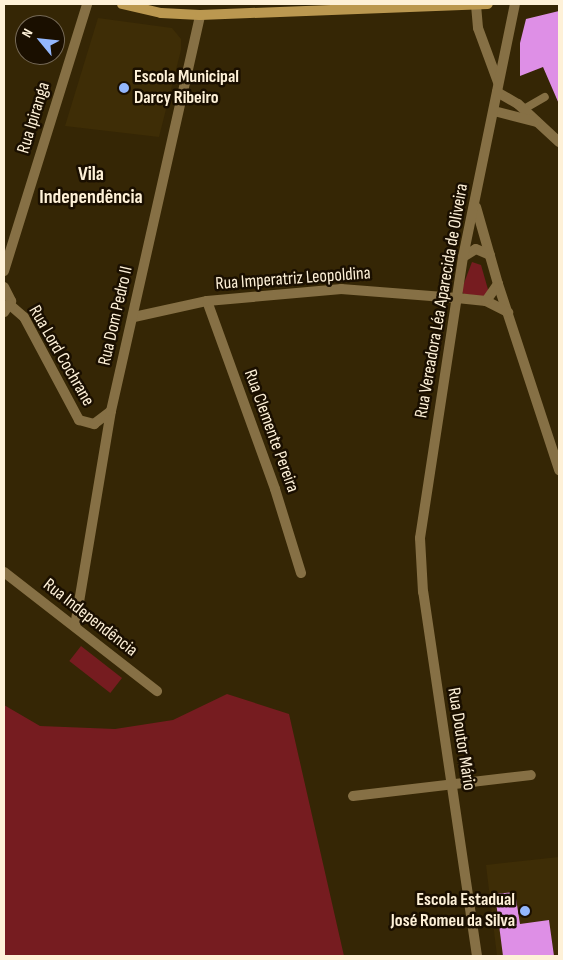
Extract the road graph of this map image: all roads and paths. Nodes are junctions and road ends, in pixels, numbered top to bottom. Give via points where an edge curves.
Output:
1 (87, 4) edge
2 (122, 4) edge
3 (488, 4) edge
4 (515, 4) edge
5 (476, 5) junction
6 (200, 15) junction
7 (498, 88) junction
8 (545, 97) dead end
9 (524, 109) junction
10 (494, 111) junction
11 (538, 123) junction
12 (559, 142) edge
13 (476, 205) junction
14 (490, 255) junction
15 (463, 257) junction
16 (4, 271) edge
17 (498, 284) junction
18 (4, 287) edge
19 (456, 298) junction
20 (207, 301) junction
21 (486, 301) junction
22 (7, 308) edge
23 (508, 312) junction
24 (134, 317) junction
25 (111, 411) junction
26 (559, 470) edge
27 (422, 526) joint
28 (4, 572) edge
29 (301, 573) dead end
30 (75, 626) junction
31 (157, 691) dead end
32 (531, 775) dead end
33 (452, 786) junction
34 (353, 796) dead end
35 (477, 956) edge

1 - 16 street, Rua Ipiranga
2 - 6 main road via 162,13
3 - 5 main road
4 - 7 street, Rua Vereadora Léa Aparecida de Oliveira
5 - 6 main road
5 - 7 street, Rua Vereadora Léa Aparecida de Oliveira via 478,28
6 - 24 street, Rua Dom Pedro II
7 - 9 street
7 - 10 street, Rua Vereadora Léa Aparecida de Oliveira
8 - 9 lane
9 - 11 street
10 - 11 street
10 - 13 street, Rua Vereadora Léa Aparecida de Oliveira
11 - 12 street
13 - 14 street
13 - 15 street, Rua Vereadora Léa Aparecida de Oliveira
14 - 15 street via 476,249
14 - 17 street
15 - 19 street, Rua Vereadora Léa Aparecida de Oliveira
17 - 21 street
17 - 23 street
18 - 22 street via 10,294
19 - 20 street, Rua Imperatriz Leopoldina via 341,289
19 - 21 street, Rua Imperatriz Leopoldina
19 - 27 street, Rua Vereadora Léa Aparecida de Oliveira
20 - 24 street, Rua Imperatriz Leopoldina
20 - 29 street, Rua Clemente Pereira via 275,489
21 - 23 street
22 - 25 street, Rua Lord Cochrane via 24,317 79,420 94,424
23 - 26 street
24 - 25 street, Rua Dom Pedro II
25 - 30 street, Rua Dom Pedro II
27 - 33 street, Rua Doutor Mário via 423,592
28 - 30 street, Rua Independência
30 - 31 street, Rua Independência
32 - 33 street
33 - 34 street
33 - 35 street, Rua Doutor Mário

